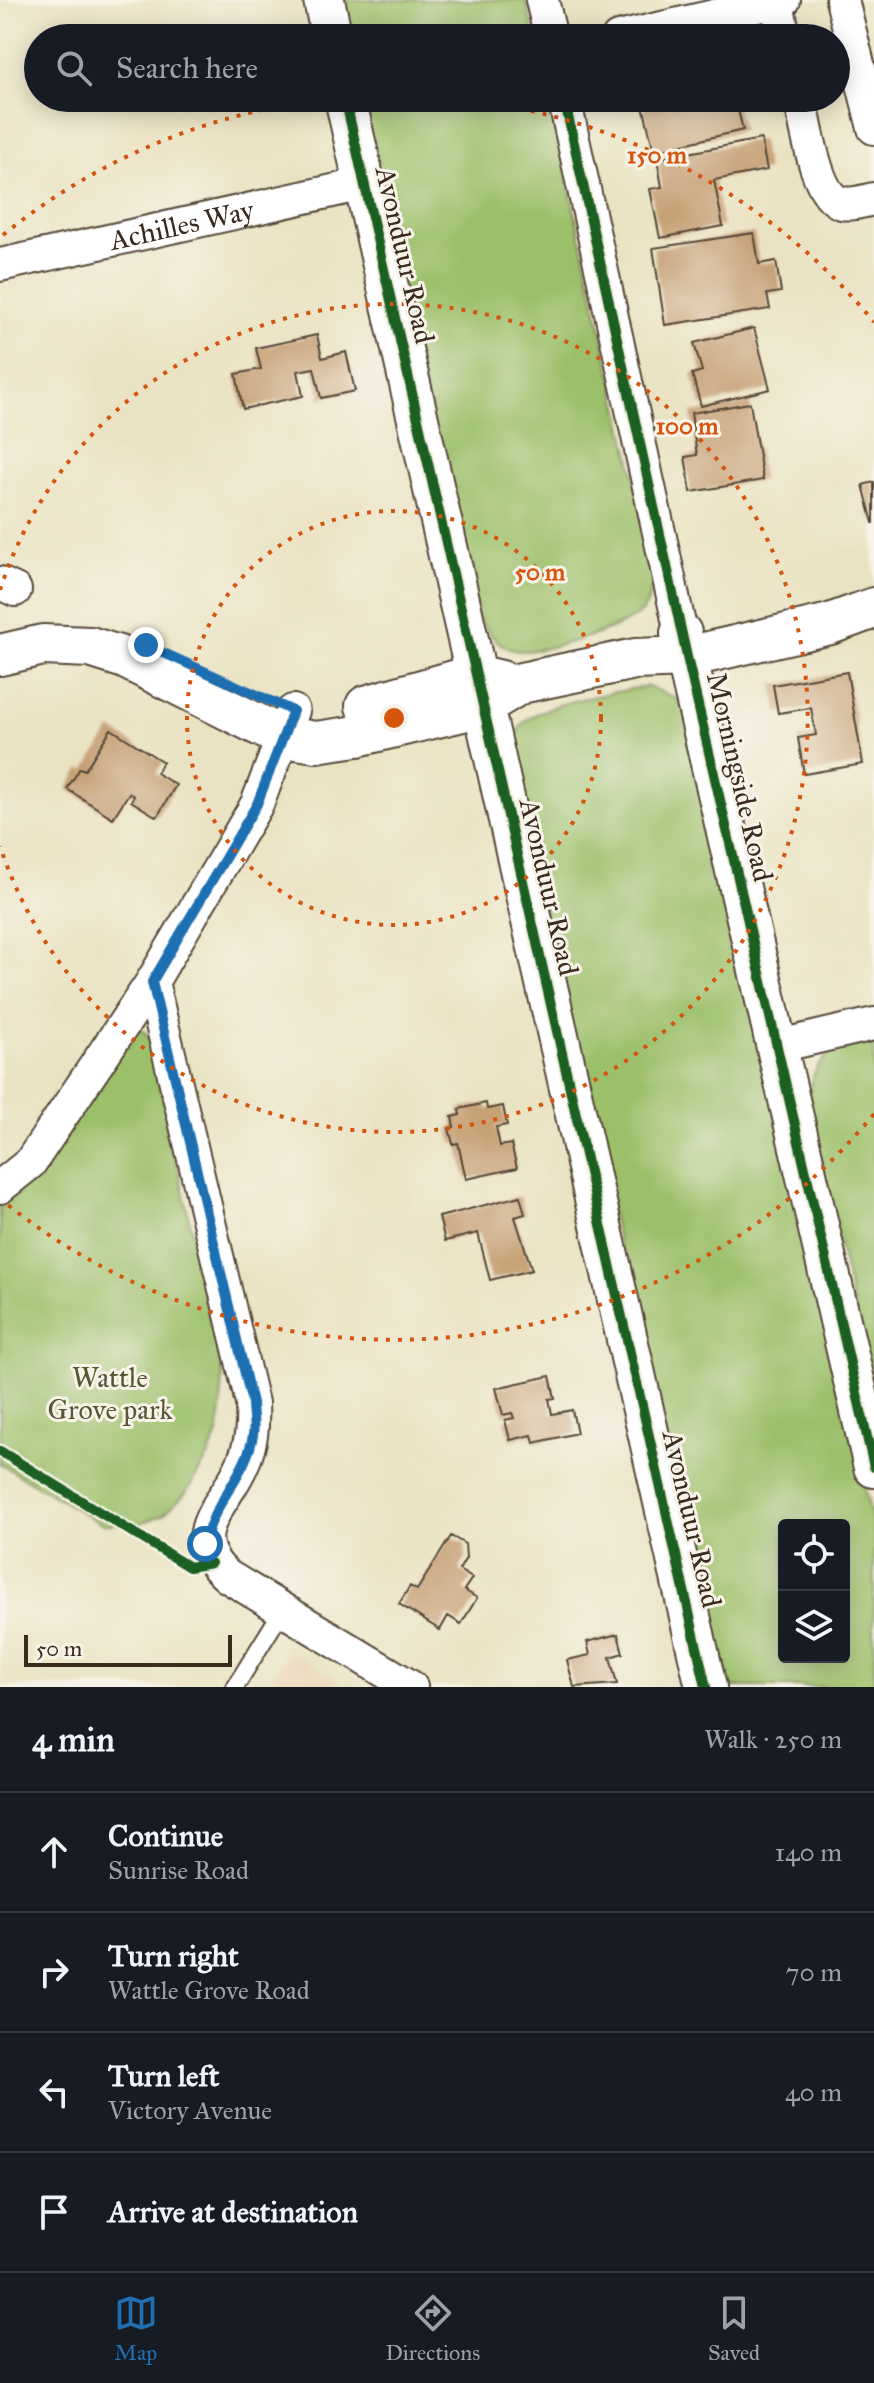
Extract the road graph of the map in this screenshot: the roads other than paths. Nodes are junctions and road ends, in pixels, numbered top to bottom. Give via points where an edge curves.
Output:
1 (324, 0) edge
2 (542, 0) edge
3 (842, 0) edge
4 (780, 1) edge
5 (329, 24) edge
6 (548, 24) edge
7 (679, 24) edge
8 (783, 24) edge
9 (848, 24) edge
10 (850, 32) edge
11 (348, 112) edge
12 (567, 112) edge
13 (804, 112) edge
14 (874, 128) edge
15 (364, 184) junction
16 (874, 199) edge
17 (0, 265) edge
18 (874, 601) edge
19 (874, 608) edge
20 (0, 633) edge
21 (684, 645) junction
22 (0, 655) edge
23 (479, 691) junction
24 (288, 724) junction
25 (152, 982) junction
26 (874, 1024) edge
27 (779, 1046) junction
28 (0, 1187) edge
29 (874, 1467) edge
30 (282, 1611) junction
31 (235, 1687) edge
32 (411, 1687) edge
33 (706, 1687) edge

1 - 5 street
2 - 6 street
3 - 9 street
4 - 7 street
4 - 8 street
10 - 14 street
11 - 15 street, Avonduur Road
12 - 21 street, Morningside Road
13 - 16 street via 828,195 841,203
15 - 17 street, Achilles Way
15 - 23 street, Avonduur Road
18 - 21 street via 825,604
19 - 21 street via 830,624
20 - 24 street via 60,621 118,632
21 - 23 street
21 - 27 street, Morningside Road
22 - 24 street via 43,645 90,647
23 - 24 street via 357,736 316,742
23 - 33 street, Avonduur Road
24 - 25 street via 257,804
25 - 28 street via 30,1163
25 - 30 street via 252,1403 253,1434 243,1465 208,1525 205,1544 211,1563
26 - 27 street
27 - 29 street, Morningside Road
30 - 31 lane
30 - 32 street

